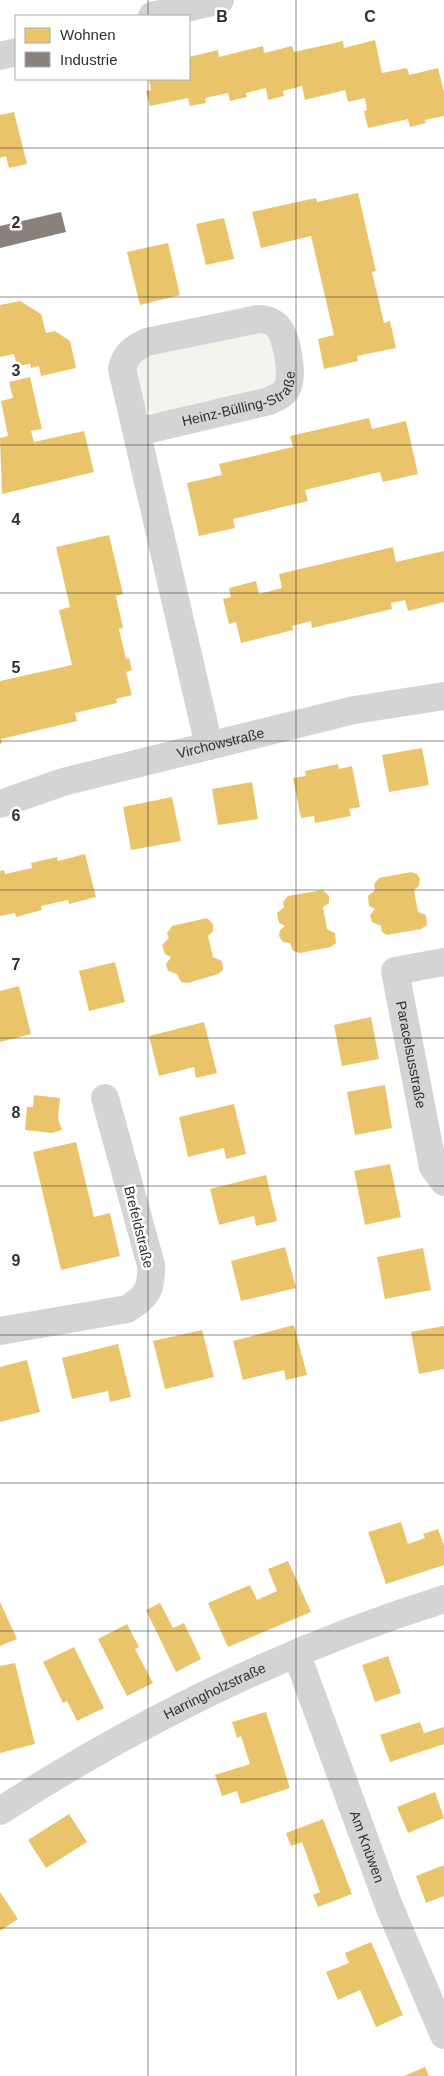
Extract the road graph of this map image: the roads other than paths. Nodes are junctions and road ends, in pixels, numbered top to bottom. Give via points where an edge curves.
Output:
1 (220, 0) edge
2 (156, 15) edge
3 (15, 52) edge
4 (0, 56) edge
5 (137, 432) junction
6 (444, 696) edge
7 (209, 746) junction
8 (0, 804) edge
9 (444, 962) edge
10 (105, 1098) dead end
11 (444, 1182) edge
12 (0, 1331) edge
13 (444, 1599) edge
14 (297, 1655) junction
15 (0, 1811) edge
16 (444, 2035) edge

1 - 2 street
3 - 4 street
5 - 5 street, Heinz-Bülling-Straße via 122,369 124,360 133,349 147,342 258,319 267,319 277,325 288,354 290,371 288,388 282,394 268,401
5 - 7 street, Heinz-Bülling-Straße
6 - 7 street, Virchowstraße via 354,710
7 - 8 street, Virchowstraße via 63,782
9 - 11 street, Paracelsusstraße via 395,971 433,1167
10 - 12 street, Brefeldstraße via 151,1265 152,1281 143,1300 127,1309
13 - 14 street, Harringholzstraße
14 - 15 street, Harringholzstraße via 220,1686 120,1739
14 - 16 street, Am Knüwen via 389,1906

